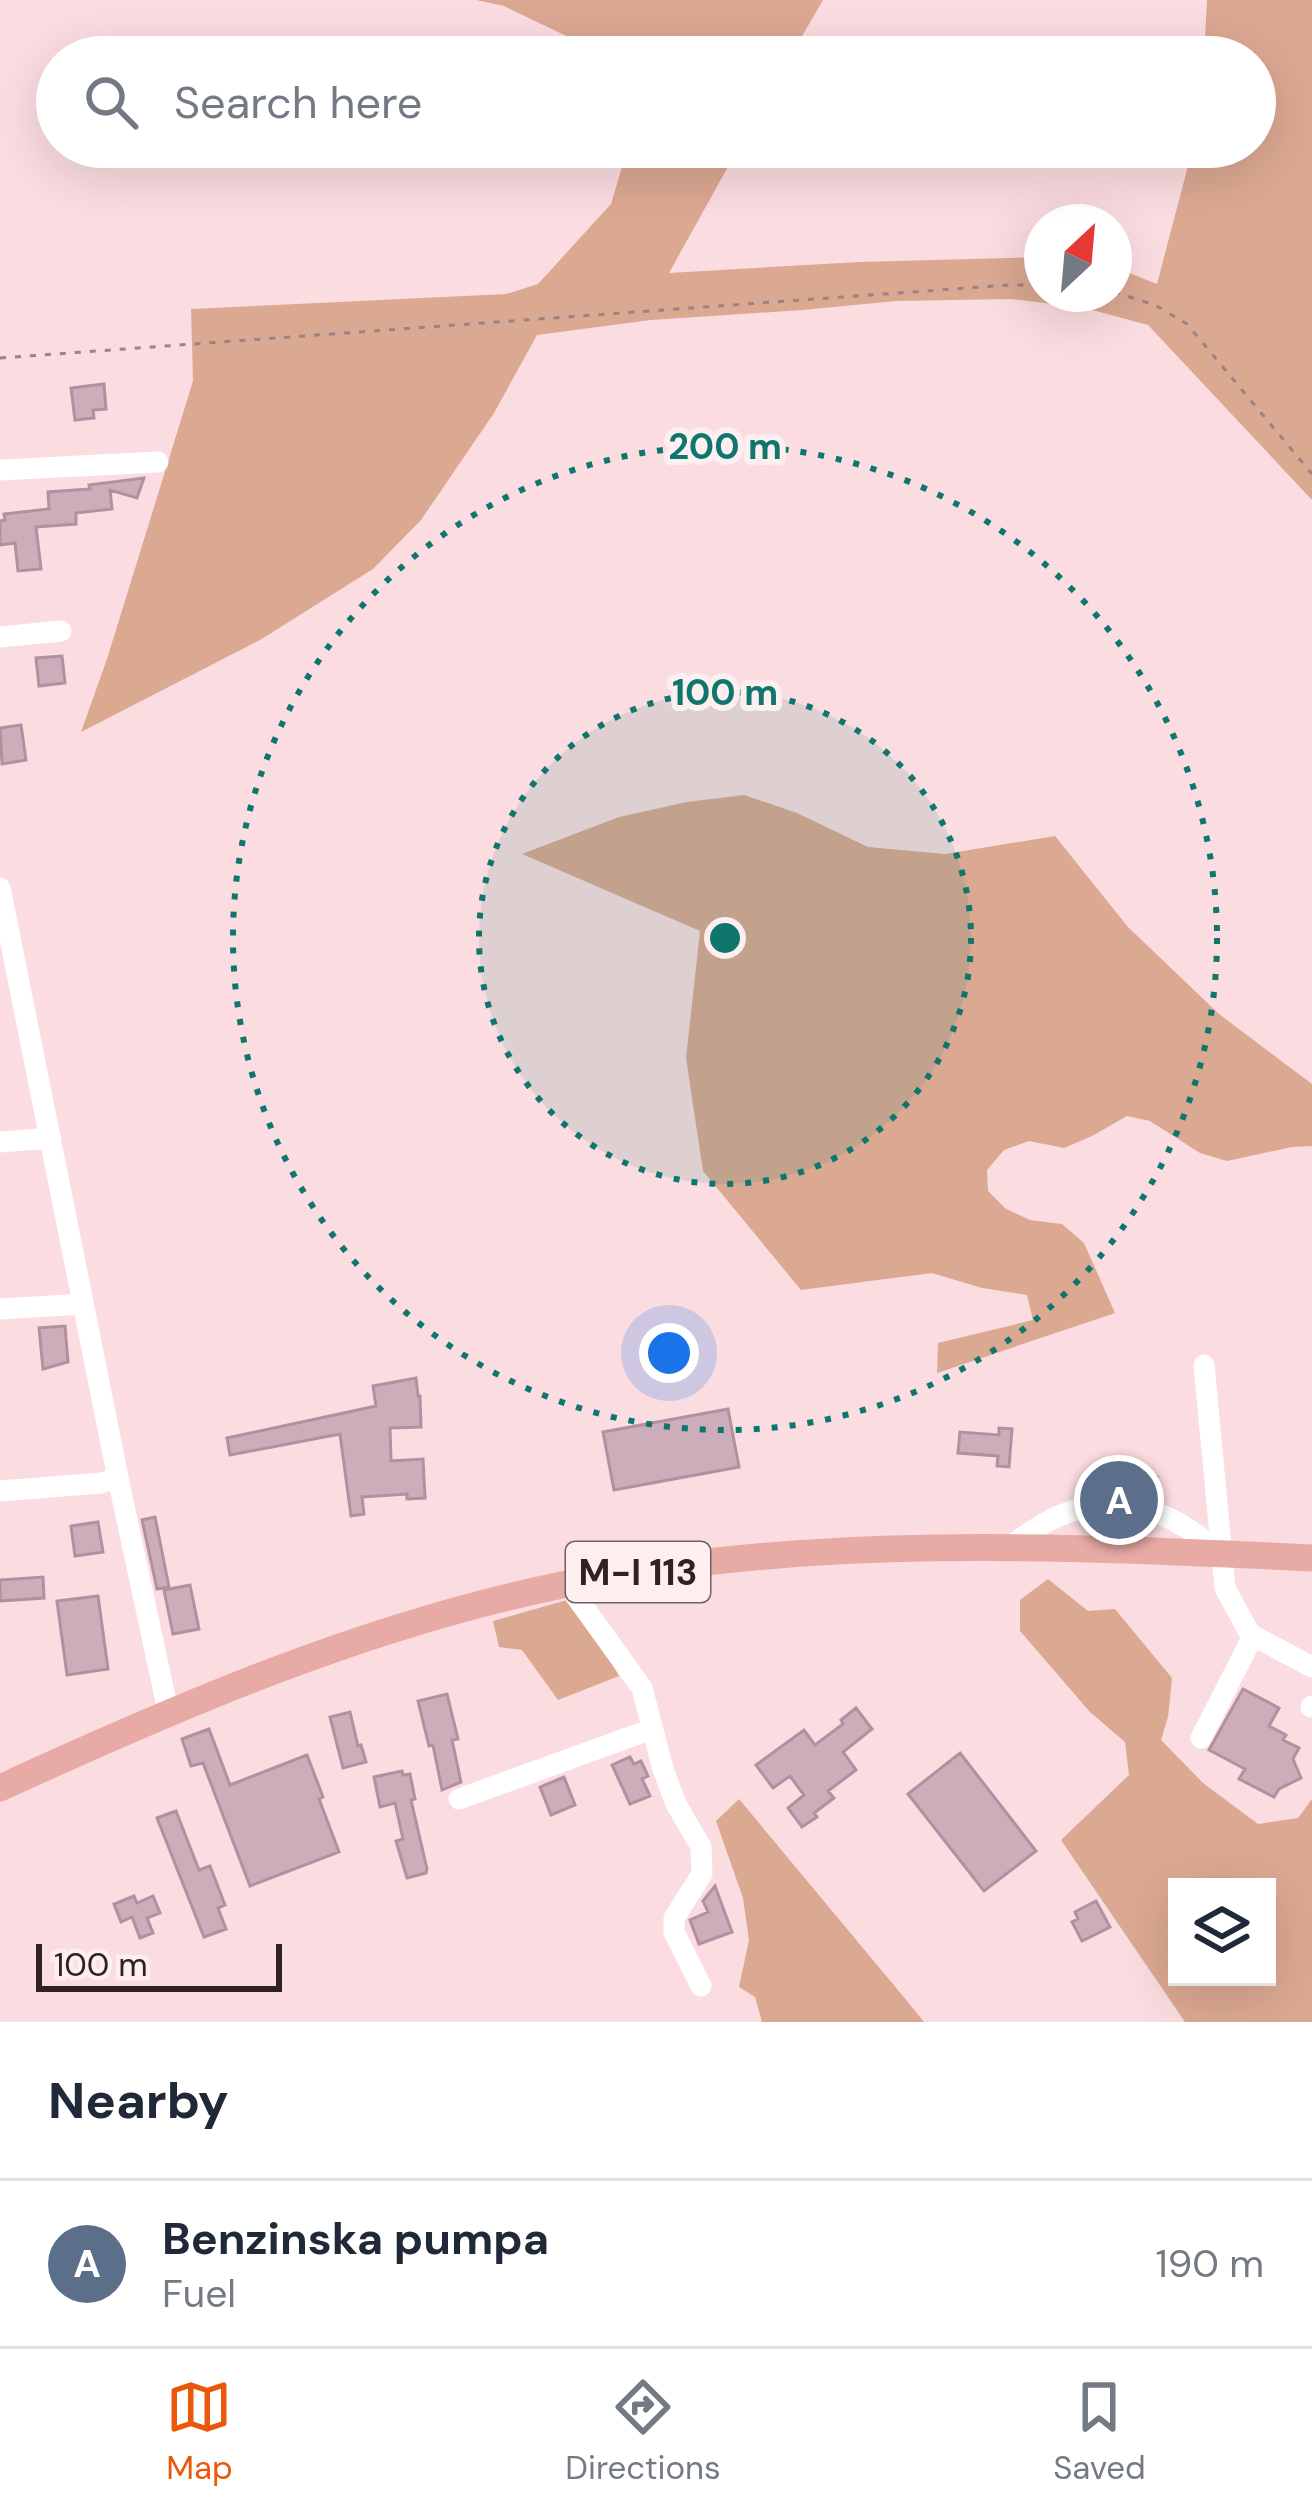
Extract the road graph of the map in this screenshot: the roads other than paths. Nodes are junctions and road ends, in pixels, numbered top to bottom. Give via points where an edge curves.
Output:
1 (158, 463) dead end
2 (0, 470) edge
3 (61, 631) dead end
4 (0, 637) edge
5 (0, 888) edge
6 (8, 973) edge
7 (51, 1138) junction
8 (0, 1142) edge
9 (83, 1304) junction
10 (0, 1309) edge
11 (1204, 1365) dead end
12 (118, 1478) junction
13 (0, 1491) edge
14 (1103, 1507) dead end
15 (1134, 1509) dead end
16 (1004, 1550) junction
17 (1223, 1554) junction
18 (1312, 1558) edge
19 (567, 1583) junction
20 (1253, 1636) junction
21 (1312, 1667) edge
22 (168, 1711) junction
23 (652, 1729) junction
24 (1201, 1738) dead end
25 (0, 1788) edge
26 (459, 1799) dead end
27 (701, 1986) dead end

1 - 2 street
3 - 4 street
5 - 6 street
6 - 7 street
7 - 8 street
7 - 9 street
9 - 10 street
9 - 12 street
11 - 17 street
12 - 13 street
12 - 22 street
14 - 16 street via 1051,1518
15 - 17 street via 1169,1517
16 - 17 main road, M-I 113
16 - 19 main road, M-I 113 via 801,1551
17 - 18 main road, M-I 113
17 - 20 street via 1225,1588
19 - 22 main road, M-I 113 via 383,1631
19 - 23 street via 641,1688
20 - 21 street
20 - 24 street
22 - 25 main road, M-I 113
23 - 26 street
23 - 27 street via 676,1804 700,1847 702,1874 674,1918 674,1932

